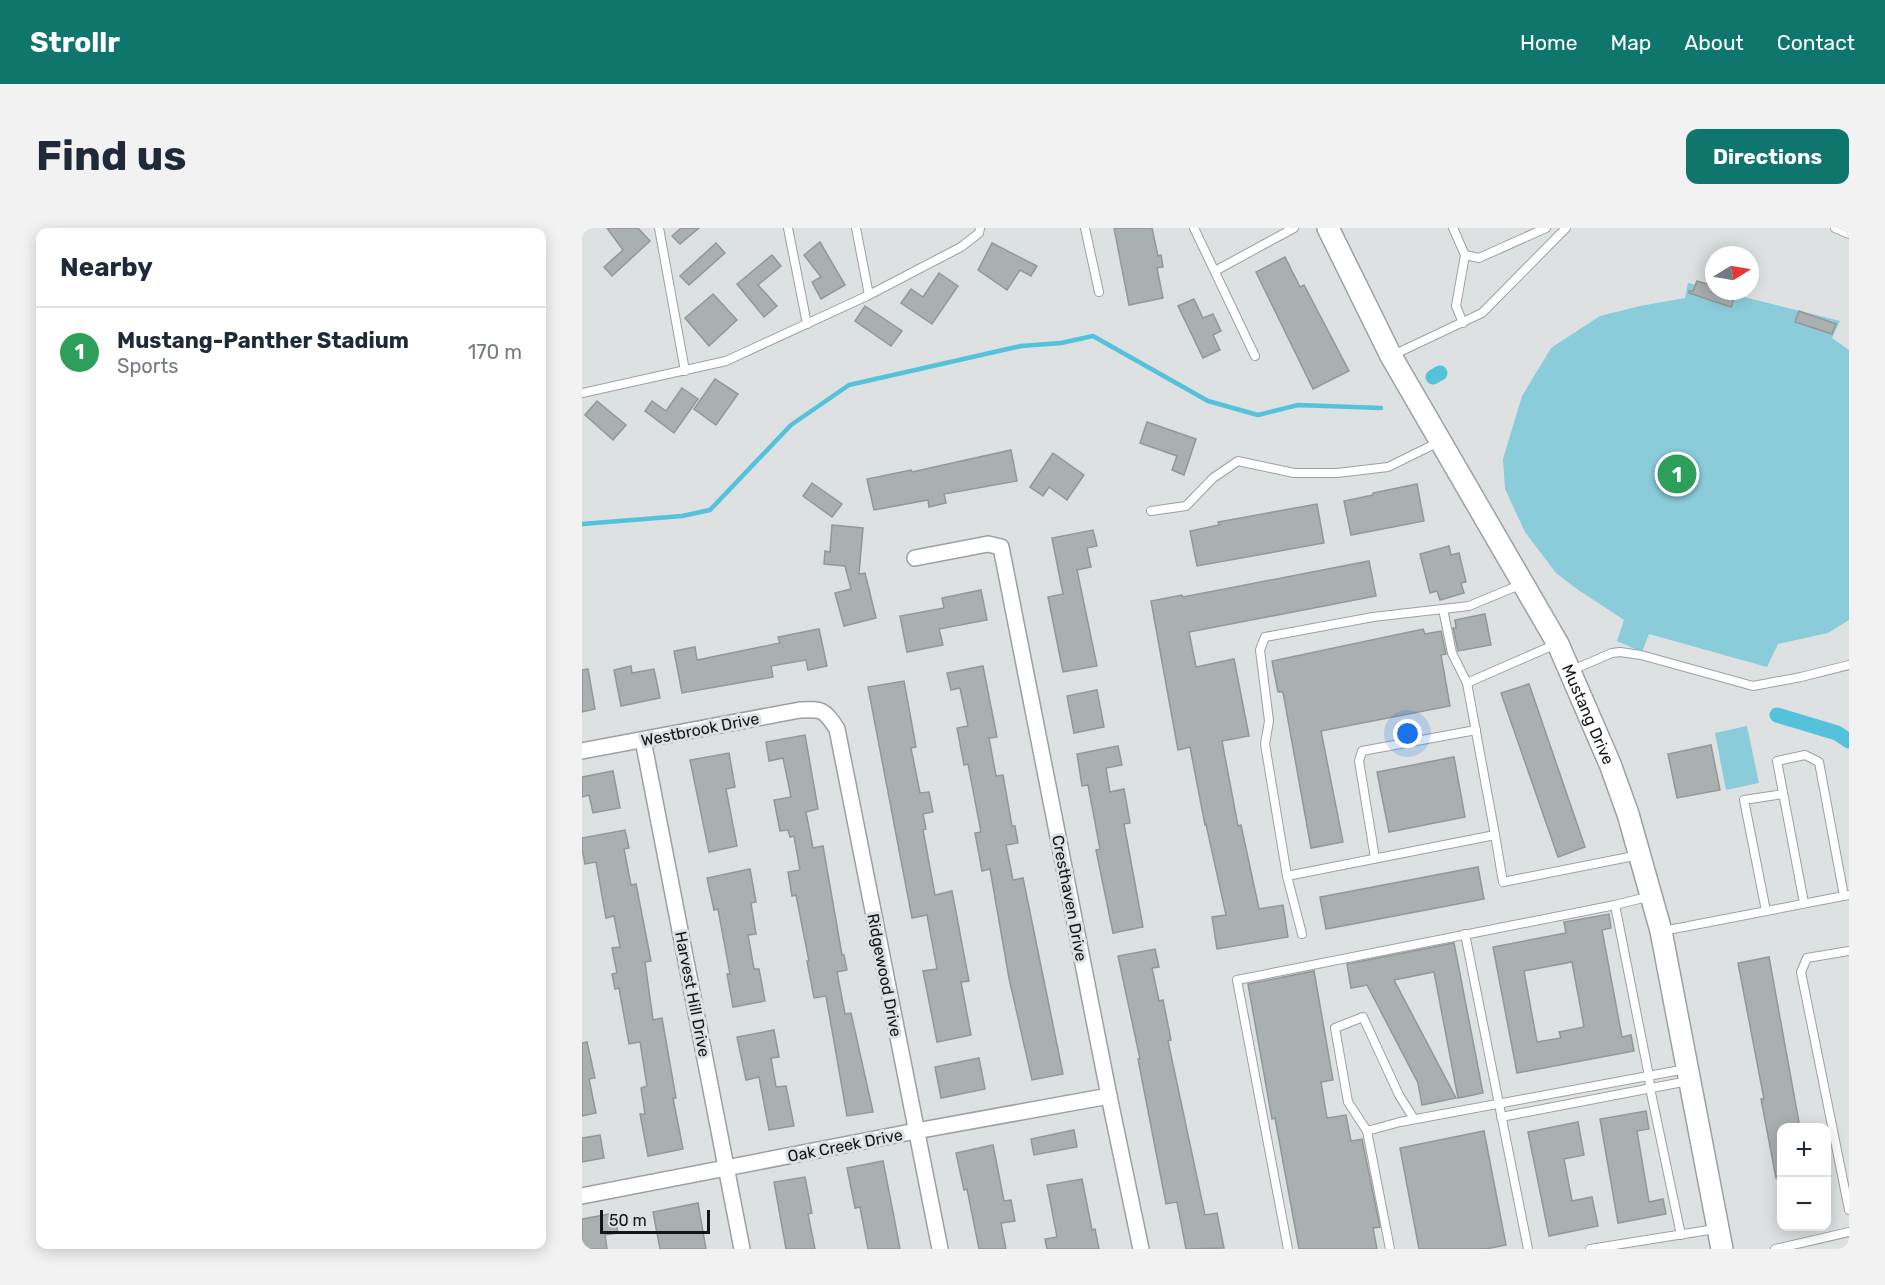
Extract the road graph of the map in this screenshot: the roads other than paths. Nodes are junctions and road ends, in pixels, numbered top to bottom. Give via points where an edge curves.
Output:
1 (659, 228) edge
2 (788, 228) edge
3 (856, 228) edge
4 (980, 228) edge
5 (1086, 228) edge
6 (1194, 228) edge
7 (1294, 228) edge
8 (1328, 228) edge
9 (1453, 228) edge
10 (1546, 228) edge
11 (1566, 228) edge
12 (1835, 228) edge
13 (1849, 234) edge
14 (1465, 255) junction
15 (1215, 271) junction
16 (1099, 292) dead end
17 (869, 296) junction
18 (1463, 323) junction
19 (807, 324) junction
20 (1255, 356) dead end
21 (1391, 356) junction
22 (685, 371) junction
23 (582, 393) edge
24 (1441, 441) junction
25 (1151, 512) dead end
26 (915, 558) dead end
27 (1524, 584) junction
28 (1443, 609) junction
29 (1558, 644) junction
30 (1849, 665) edge
31 (1570, 671) junction
32 (1467, 683) junction
33 (818, 709) joint
34 (1476, 730) junction
35 (643, 740) junction
36 (582, 751) edge
37 (1783, 794) junction
38 (1495, 835) junction
39 (1640, 855) junction
40 (1376, 858) junction
41 (1287, 876) junction
42 (1846, 895) edge
43 (1652, 896) junction
44 (1804, 903) junction
45 (1615, 905) junction
46 (1766, 911) junction
47 (1661, 931) junction
48 (1302, 934) dead end
49 (1466, 934) junction
50 (1849, 951) edge
51 (1689, 1074) junction
52 (1649, 1076) junction
53 (1650, 1088) junction
54 (1109, 1096) junction
55 (1498, 1103) junction
56 (1501, 1118) junction
57 (1413, 1119) junction
58 (916, 1131) junction
59 (1367, 1131) junction
60 (727, 1167) junction
61 (582, 1196) edge
62 (1849, 1210) edge
63 (1849, 1232) edge
64 (1681, 1234) junction
65 (1720, 1239) edge
66 (742, 1249) edge
67 (940, 1249) edge
68 (1141, 1249) edge
69 (1288, 1249) edge
70 (1390, 1249) edge
71 (1528, 1249) edge
72 (1590, 1249) edge
73 (1775, 1249) edge

1 - 22 lane
2 - 19 lane
3 - 17 lane
4 - 17 lane via 961,247
5 - 16 lane
6 - 15 lane
7 - 15 lane
8 - 21 main road, Mustang Drive
9 - 14 lane
10 - 14 lane via 1479,258
11 - 18 lane via 1482,313
12 - 13 lane
14 - 18 lane via 1456,306
15 - 20 lane
17 - 19 lane
18 - 21 lane
19 - 22 lane via 726,361
21 - 24 main road, Mustang Drive
22 - 23 lane
24 - 25 lane via 1389,466 1337,473 1294,473 1238,461 1213,478 1186,506
24 - 27 main road, Mustang Drive
26 - 54 street, Cresthaven Drive via 988,544 1000,547
27 - 28 lane via 1469,606
27 - 29 main road, Mustang Drive
28 - 32 lane via 1452,653
28 - 41 lane via 1265,637 1260,650 1269,721 1265,744
29 - 31 main road, Mustang Drive
29 - 32 lane
30 - 31 lane via 1753,687 1620,652
31 - 39 main road, Mustang Drive via 1610,764
32 - 34 lane
33 - 35 street, Westbrook Drive
33 - 58 street, Ridgewood Drive via 828,715 837,729
34 - 38 lane
34 - 40 lane via 1362,751 1359,761
35 - 36 street, Westbrook Drive
35 - 60 street, Harvest Hill Drive
37 - 42 lane via 1777,761 1805,755 1819,762
37 - 44 lane
37 - 46 lane via 1744,800
38 - 39 lane via 1503,882
38 - 40 lane
39 - 43 main road, Mustang Drive
40 - 41 lane
41 - 48 lane
42 - 44 lane
43 - 45 lane
43 - 47 main road, Mustang Drive
44 - 46 lane
45 - 49 lane
45 - 52 lane
46 - 47 lane
47 - 51 main road, Mustang Drive
49 - 55 lane
49 - 69 lane via 1237,980
50 - 62 lane via 1807,958 1801,972
51 - 52 lane
51 - 53 lane
51 - 65 main road, Mustang Drive
52 - 53 lane
52 - 55 lane
53 - 56 lane
53 - 64 lane
54 - 58 street, Oak Creek Drive
54 - 68 street, Cresthaven Drive
55 - 56 lane
55 - 57 lane
56 - 71 lane
57 - 59 lane
57 - 59 lane via 1363,1017 1335,1028 1348,1102
58 - 60 street, Oak Creek Drive
58 - 67 street, Ridgewood Drive
59 - 70 lane
60 - 61 street, Oak Creek Drive
60 - 66 street, Harvest Hill Drive
63 - 73 lane
64 - 65 lane
64 - 72 lane

